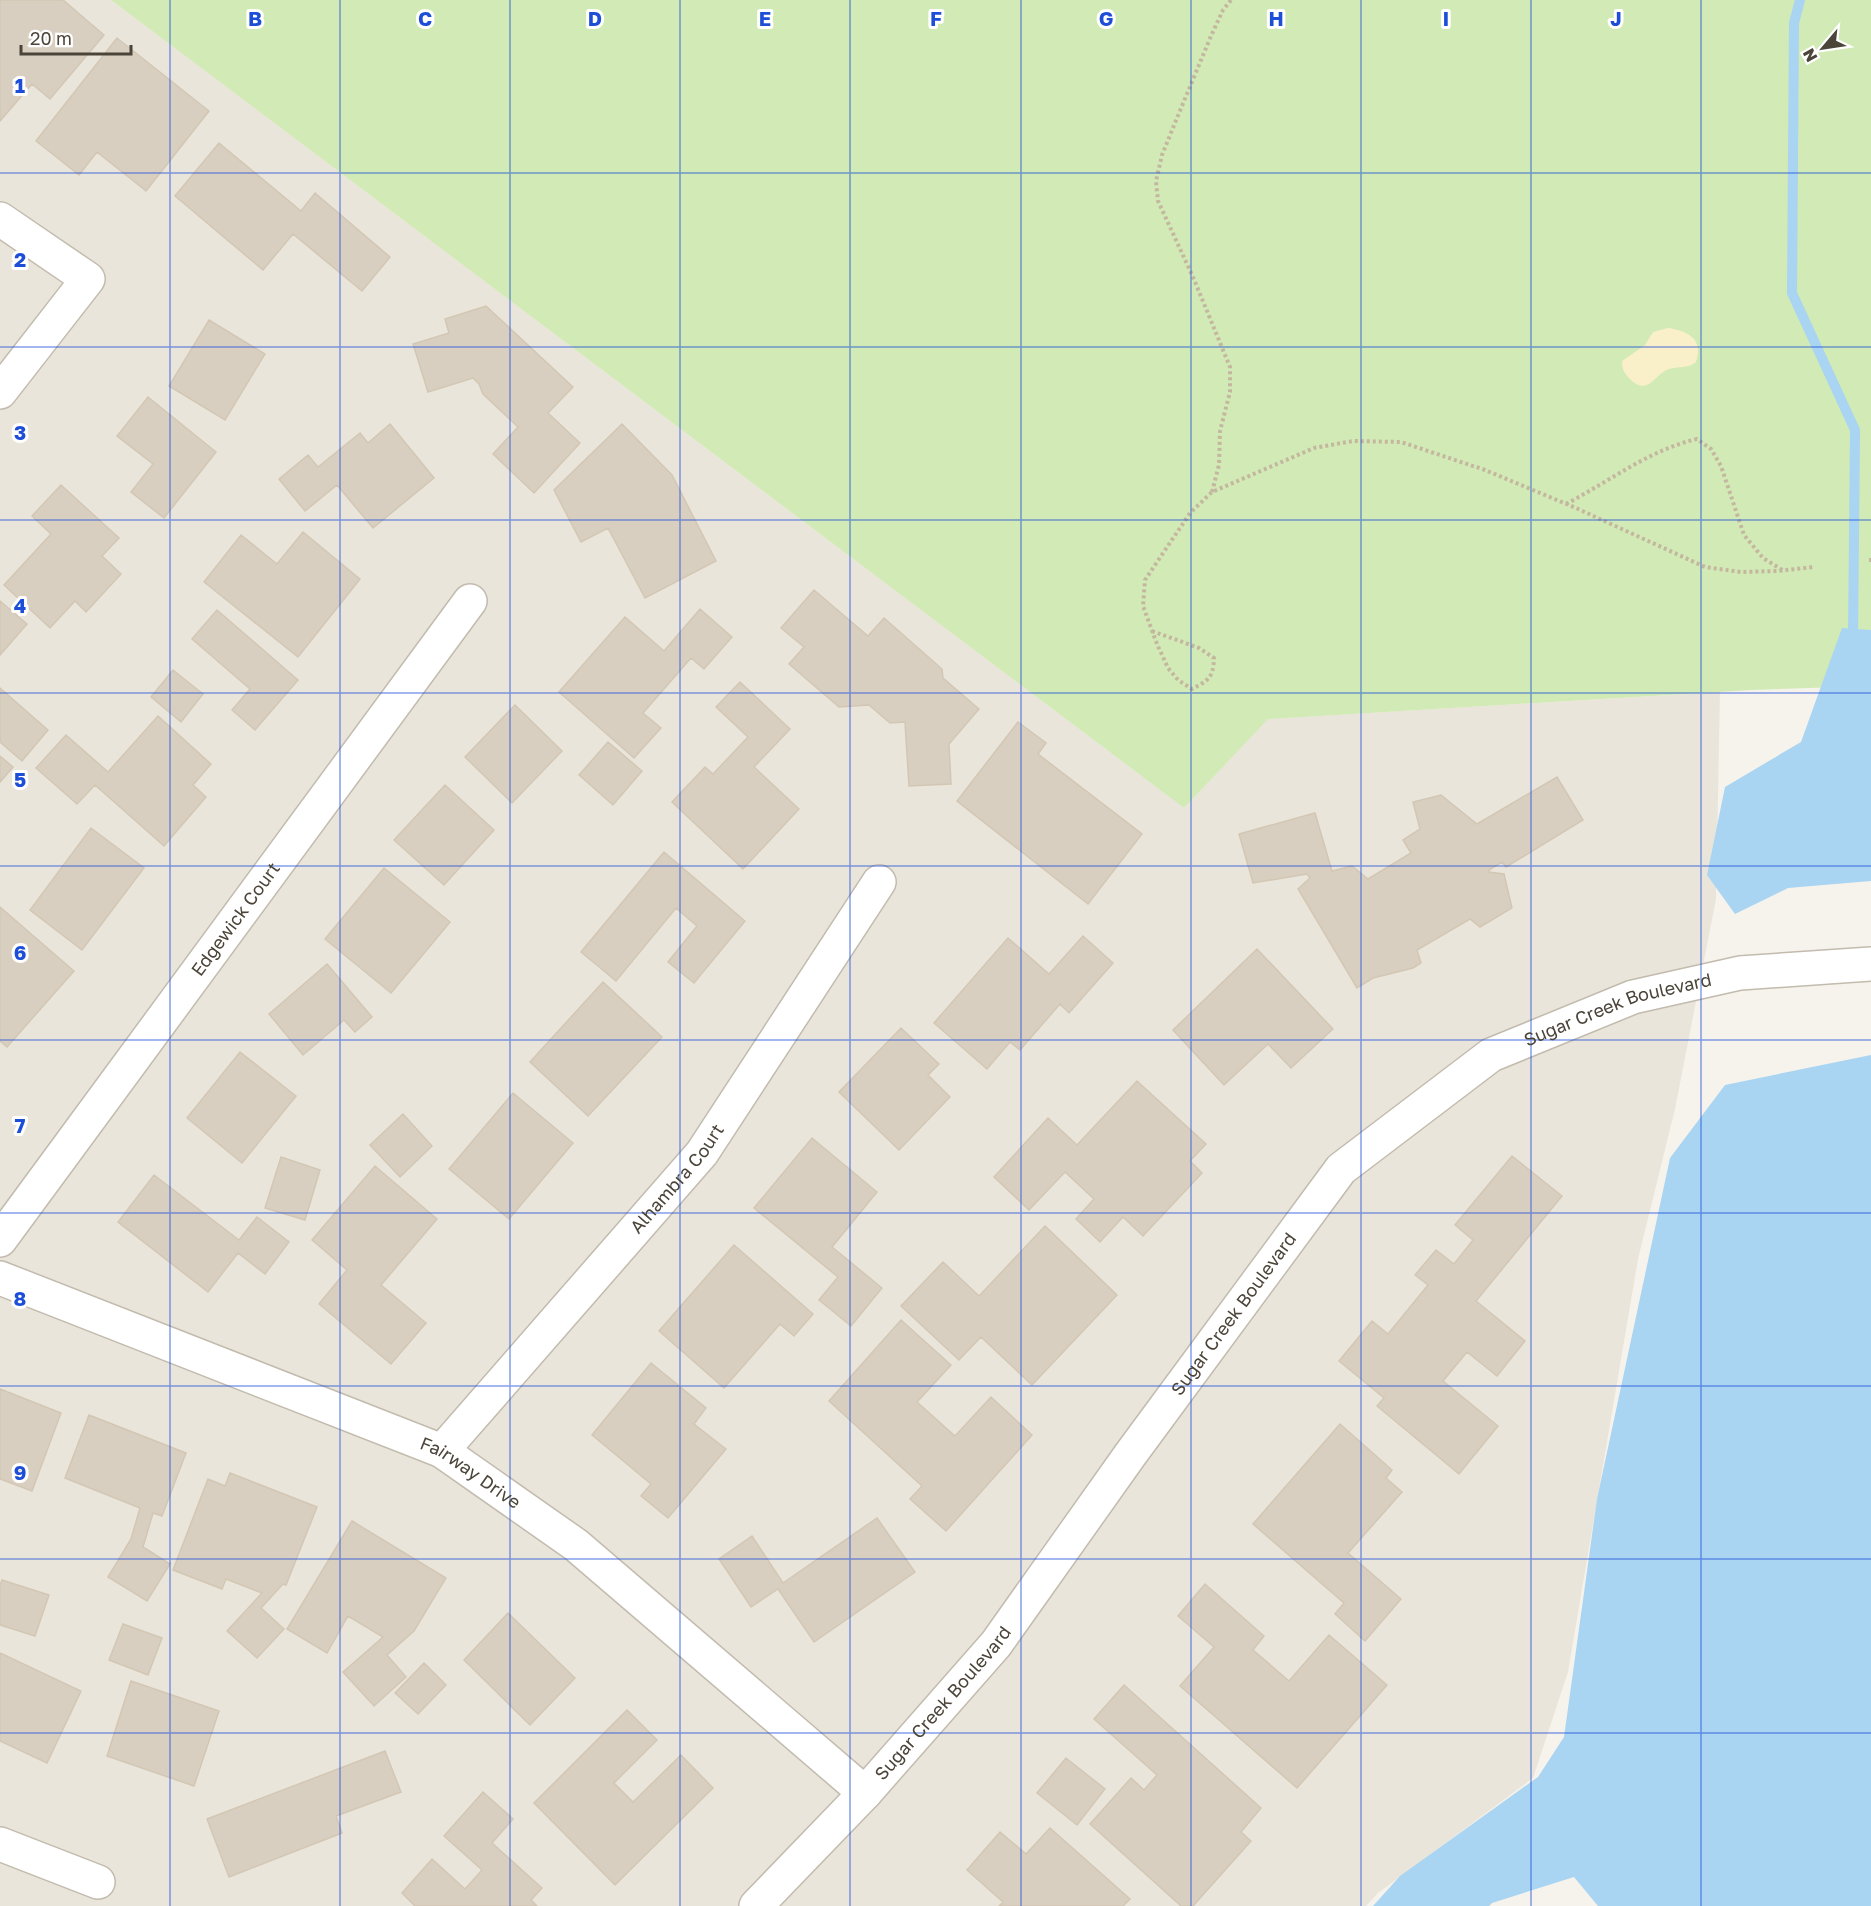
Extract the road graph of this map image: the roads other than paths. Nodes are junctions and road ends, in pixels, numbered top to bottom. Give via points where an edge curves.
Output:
1 (0, 219) edge
2 (0, 392) edge
3 (470, 601) dead end
4 (879, 882) dead end
5 (1871, 964) edge
6 (0, 1240) edge
7 (0, 1278) edge
8 (442, 1451) junction
9 (865, 1793) junction
10 (0, 1844) edge
11 (98, 1882) dead end
12 (756, 1906) edge

1 - 2 street via 88,279
3 - 6 street, Edgewick Court
4 - 8 street, Alhambra Court via 702,1153
5 - 9 street, Sugar Creek Boulevard via 1740,973 1633,997 1491,1055 1341,1169 996,1644
7 - 8 street, Fairway Drive
8 - 9 street, Fairway Drive via 576,1545
9 - 12 street, Sugar Creek Boulevard
10 - 11 street

